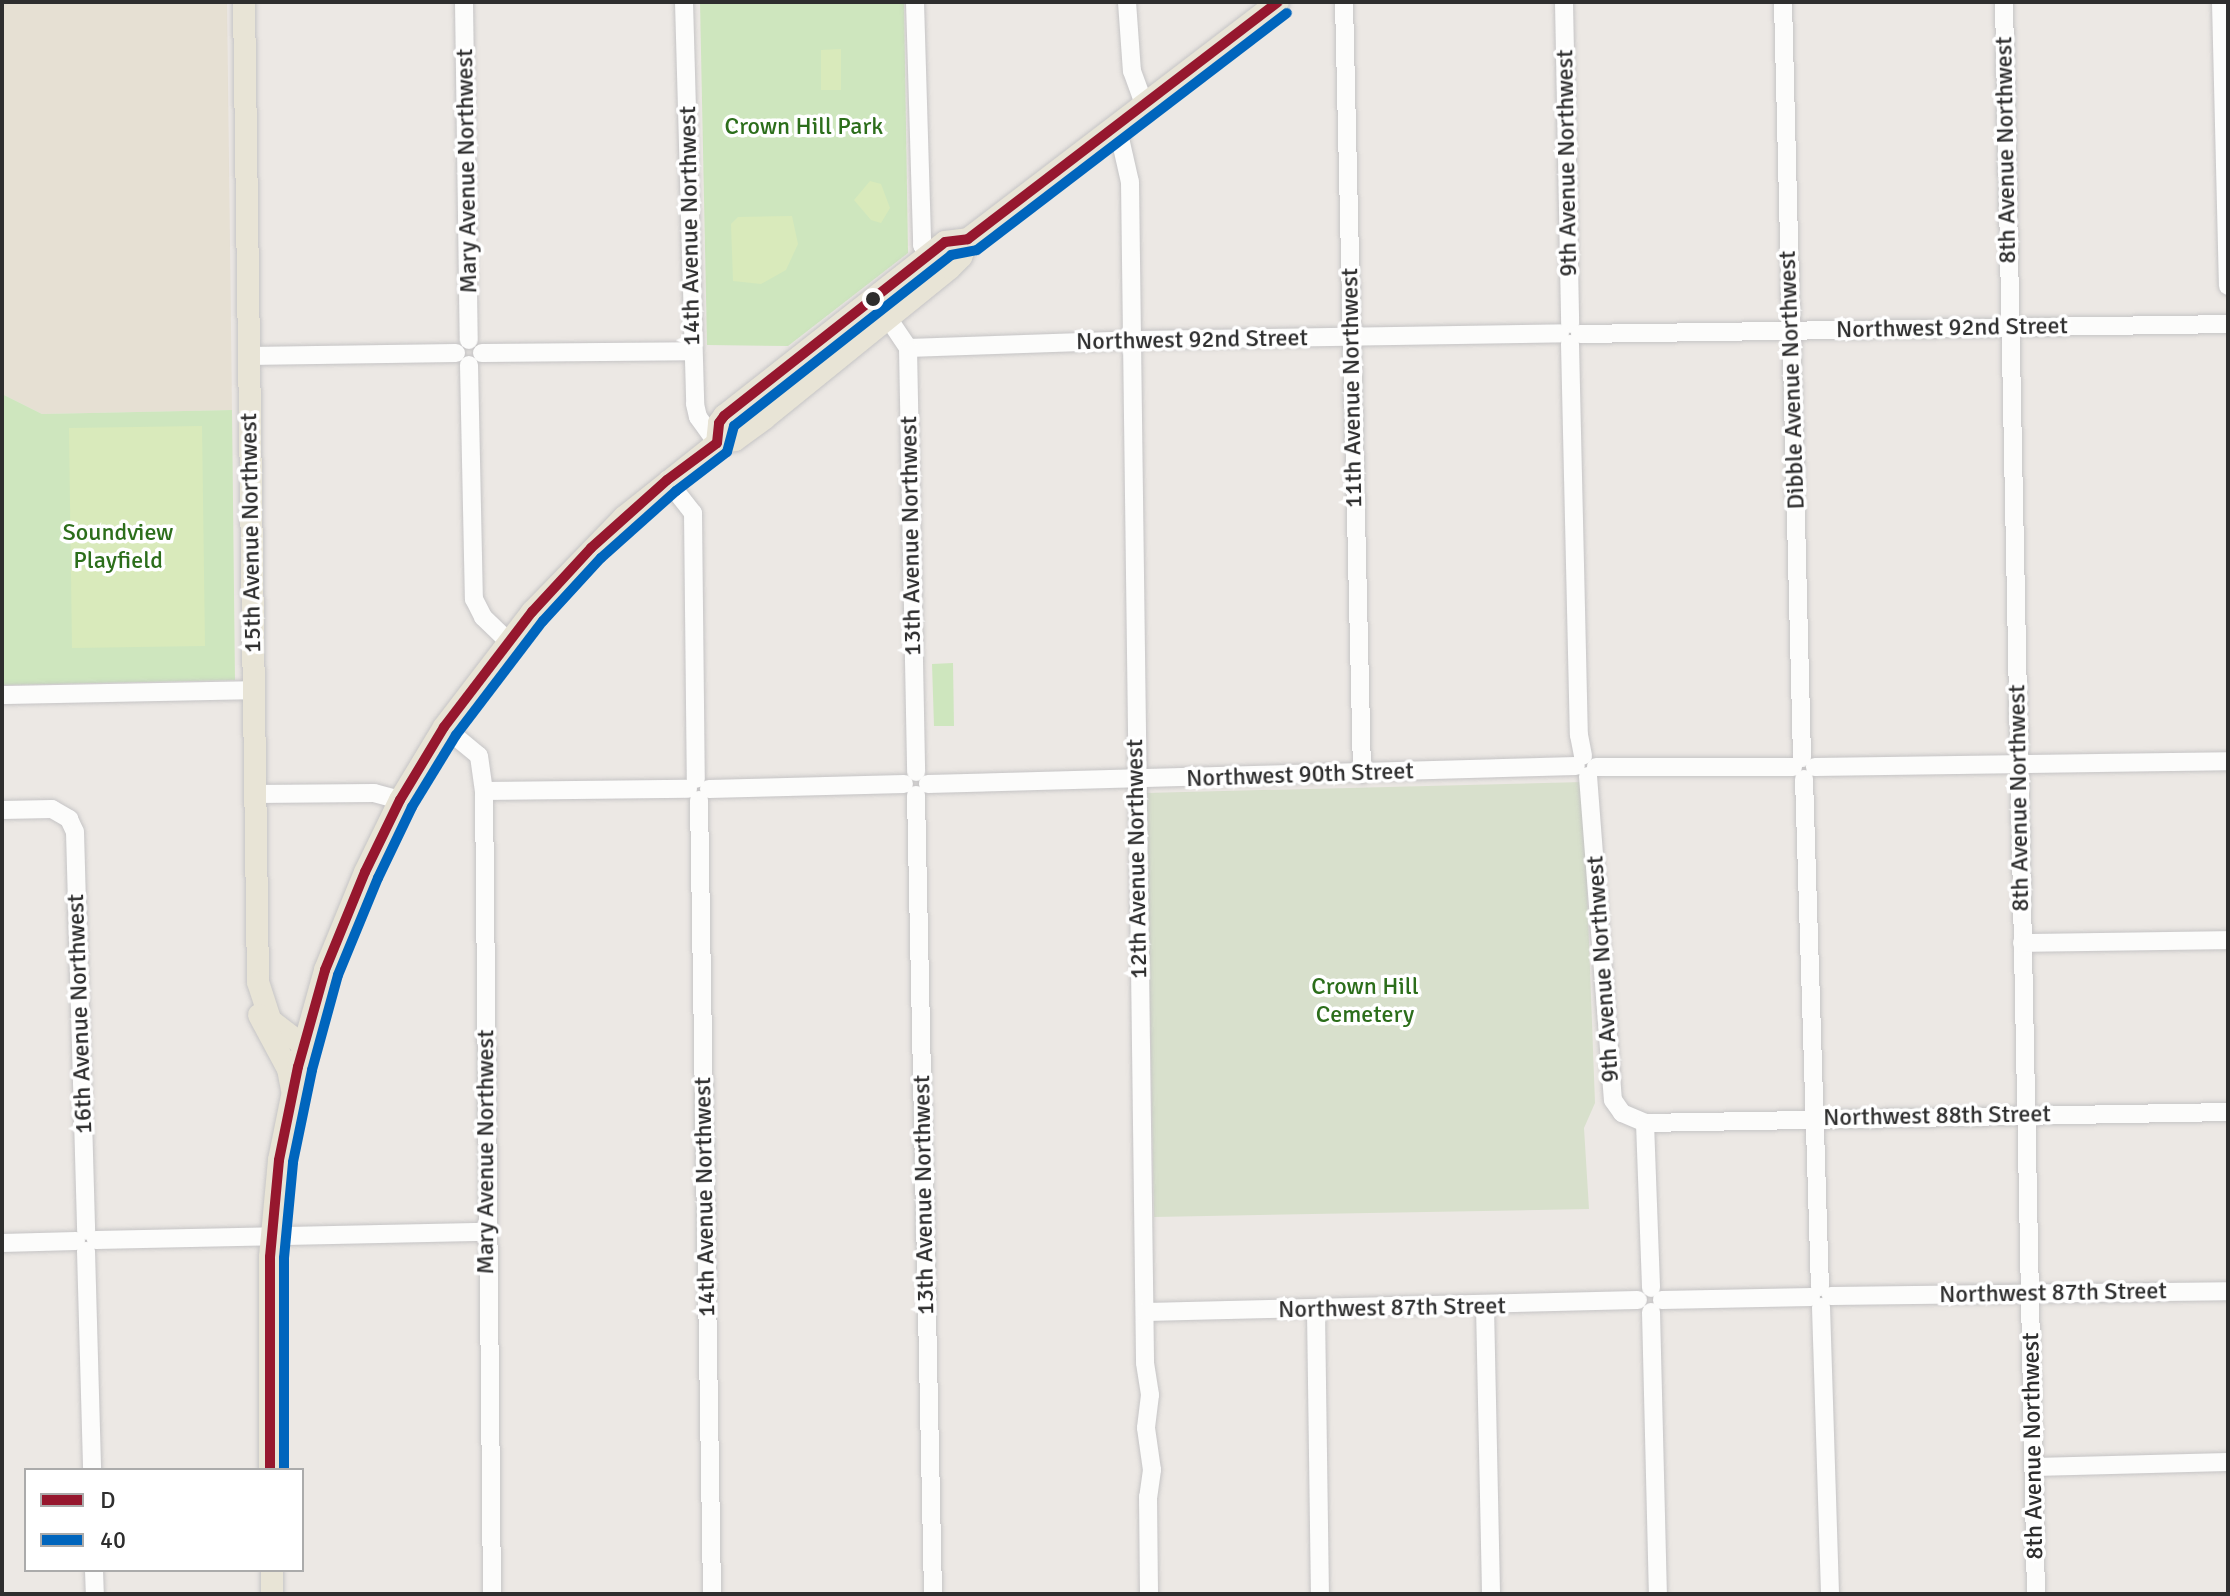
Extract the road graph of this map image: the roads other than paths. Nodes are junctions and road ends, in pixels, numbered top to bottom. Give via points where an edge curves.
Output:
1 (244, 2) edge
2 (464, 2) edge
3 (684, 2) edge
4 (915, 2) edge
5 (1127, 2) edge
6 (1278, 2) edge
7 (1344, 2) edge
8 (1564, 2) edge
9 (1783, 2) edge
10 (2004, 2) edge
11 (2221, 2) edge
12 (1144, 104) junction
13 (1117, 125) junction
14 (968, 239) junction
15 (928, 255) junction
16 (2228, 286) edge
17 (888, 318) junction
18 (2228, 324) edge
19 (2009, 328) junction
20 (1790, 331) junction
21 (1570, 334) junction
22 (1351, 337) junction
23 (1133, 340) junction
24 (908, 348) junction
25 (693, 351) junction
26 (469, 353) junction
27 (248, 356) junction
28 (717, 443) junction
29 (667, 480) junction
30 (508, 641) junction
31 (253, 690) junction
32 (2, 695) edge
33 (444, 727) junction
34 (2228, 761) edge
35 (2018, 764) junction
36 (1586, 766) junction
37 (1804, 768) junction
38 (1362, 774) junction
39 (1135, 780) junction
40 (916, 784) junction
41 (698, 789) junction
42 (484, 791) junction
43 (255, 794) junction
44 (400, 800) junction
45 (2, 810) edge
46 (2228, 940) edge
47 (2022, 943) junction
48 (258, 982) junction
49 (304, 1046) junction
50 (292, 1094) junction
51 (2228, 1112) edge
52 (2026, 1115) junction
53 (1815, 1118) junction
54 (1645, 1123) junction
55 (487, 1232) junction
56 (272, 1237) junction
57 (86, 1241) junction
58 (2, 1243) edge
59 (2228, 1291) edge
60 (2030, 1293) junction
61 (1820, 1297) junction
62 (1650, 1300) junction
63 (1485, 1306) junction
64 (1316, 1311) junction
65 (1145, 1312) junction
66 (2228, 1462) edge
67 (2034, 1467) junction
68 (92, 1468) edge
69 (270, 1468) edge
70 (94, 1572) edge
71 (272, 1572) edge
72 (95, 1594) edge
73 (272, 1594) edge
74 (492, 1594) edge
75 (712, 1594) edge
76 (933, 1594) edge
77 (1149, 1594) edge
78 (1320, 1594) edge
79 (1491, 1594) edge
80 (1658, 1594) edge
81 (1830, 1594) edge
82 (2036, 1594) edge

1 - 27 main road, 15th Avenue Northwest
2 - 26 street, Mary Avenue Northwest
3 - 25 street, 14th Avenue Northwest
4 - 15 street via 922,245
5 - 12 street via 1132,71
6 - 12 main road
7 - 22 street, 11th Avenue Northwest
8 - 21 street, 9th Avenue Northwest
9 - 20 street, Dibble Avenue Northwest
10 - 19 street, 8th Avenue Northwest
11 - 16 street
12 - 13 main road
13 - 14 main road
13 - 23 street, 12th Avenue Northwest via 1130,182
14 - 15 main road via 945,242
14 - 17 main road via 957,261
15 - 28 main road via 724,416
17 - 24 street
17 - 28 main road via 745,433
18 - 19 street, Northwest 92nd Street
19 - 20 street, Northwest 92nd Street
19 - 35 street, 8th Avenue Northwest
20 - 21 street, Northwest 92nd Street
20 - 37 street, Dibble Avenue Northwest
21 - 22 street, Northwest 92nd Street
21 - 36 street, 9th Avenue Northwest via 1579,735
22 - 23 street, Northwest 92nd Street
22 - 38 street, 11th Avenue Northwest
23 - 24 street, Northwest 92nd Street
23 - 39 street, 12th Avenue Northwest
24 - 40 street, 13th Avenue Northwest
25 - 26 street
25 - 28 street, 14th Avenue Northwest via 696,412
26 - 27 street
26 - 30 street, Mary Avenue Northwest via 474,599 483,617
27 - 31 main road, 15th Avenue Northwest
28 - 29 main road
29 - 30 main road via 591,548
29 - 41 street, 14th Avenue Northwest via 693,513
30 - 33 main road
31 - 32 street
31 - 43 main road, 15th Avenue Northwest
33 - 42 street, Mary Avenue Northwest via 479,756
33 - 44 main road
34 - 35 street, Northwest 90th Street
35 - 37 street, Northwest 90th Street
35 - 47 street, 8th Avenue Northwest
36 - 37 street, Northwest 90th Street
36 - 38 street, Northwest 90th Street
36 - 54 street, 9th Avenue Northwest via 1613,1100 1622,1113
37 - 53 street, Dibble Avenue Northwest
38 - 39 street, Northwest 90th Street
39 - 40 street, Northwest 90th Street
39 - 65 street, 12th Avenue Northwest
40 - 41 street, Northwest 90th Street
40 - 76 street, 13th Avenue Northwest
41 - 42 street, Northwest 90th Street
41 - 75 street, 14th Avenue Northwest
42 - 55 street, Mary Avenue Northwest
43 - 44 street via 374,793
43 - 48 main road, 15th Avenue Northwest
44 - 49 main road via 334,946
45 - 57 street, 16th Avenue Northwest via 52,809 69,819 75,832
46 - 47 street
47 - 52 street, 8th Avenue Northwest
48 - 49 main road, 15th Avenue Northwest via 270,1020
48 - 50 main road via 261,1021 288,1069
49 - 50 main road
50 - 56 main road
51 - 52 street, Northwest 88th Street
52 - 53 street, Northwest 88th Street
52 - 60 street, 8th Avenue Northwest
53 - 54 street, Northwest 88th Street
53 - 61 street, Dibble Avenue Northwest
54 - 62 street
55 - 56 street
55 - 74 street, Mary Avenue Northwest
56 - 57 street
56 - 69 main road
57 - 58 street
57 - 68 street, 16th Avenue Northwest
59 - 60 street, Northwest 87th Street
60 - 61 street, Northwest 87th Street
60 - 67 street, 8th Avenue Northwest
61 - 62 street, Northwest 87th Street
61 - 81 street, Dibble Avenue Northwest
62 - 63 street, Northwest 87th Street
62 - 80 street
63 - 64 street, Northwest 87th Street
63 - 79 street
64 - 65 street, Northwest 87th Street
64 - 78 street
65 - 77 street, 12th Avenue Northwest via 1150,1395 1146,1428 1152,1470
66 - 67 street
67 - 82 street, 8th Avenue Northwest
70 - 72 street
71 - 73 main road

